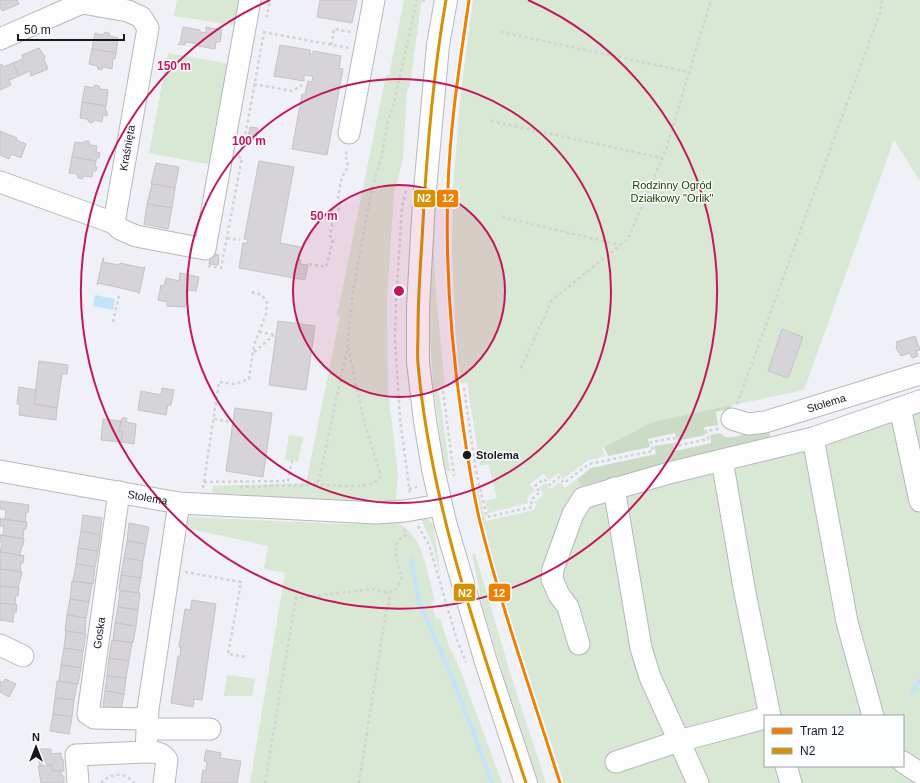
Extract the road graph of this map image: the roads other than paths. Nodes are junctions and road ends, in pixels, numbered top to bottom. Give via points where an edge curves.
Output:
1 (374, 0) edge
2 (446, 0) edge
3 (82, 2) edge
4 (256, 8) edge
5 (0, 39) edge
6 (349, 133) road end
7 (0, 182) edge
8 (114, 223) junction
9 (920, 374) edge
10 (920, 401) edge
11 (900, 408) junction
12 (728, 417) road end
13 (813, 438) junction
14 (722, 460) junction
15 (0, 471) edge
16 (614, 488) junction
17 (119, 492) junction
18 (920, 501) edge
19 (179, 503) junction
20 (440, 504) junction
21 (579, 644) dead end
22 (0, 645) edge
23 (23, 656) dead end
24 (770, 715) edge
25 (872, 715) edge
26 (764, 718) edge
27 (210, 729) dead end
28 (146, 735) junction
29 (679, 740) junction
30 (616, 762) dead end
31 (904, 763) edge
32 (786, 767) edge
33 (920, 773) edge
34 (78, 783) edge
35 (164, 783) edge
36 (526, 783) edge
37 (698, 783) edge
38 (791, 783) edge

1 - 6 street
2 - 20 main road via 438,45 427,163 418,307 418,362 425,421
3 - 5 street, Kraśnięta
3 - 8 street, Kraśnięta via 128,11 141,17 148,28
4 - 8 street via 245,82 205,249 136,236 120,229
7 - 8 street
9 - 12 street, Stolema via 766,422 748,424
10 - 11 street
11 - 13 street
11 - 18 street
13 - 14 street
13 - 25 street via 847,622
14 - 16 street
14 - 24 street
15 - 17 street, Stolema
16 - 21 street via 583,498 573,514 553,569 552,579 568,607
16 - 29 street via 641,648 650,677
17 - 19 street, Stolema
17 - 28 street, Goska via 88,714
19 - 20 street, Stolema via 376,513
19 - 28 street
20 - 36 main road
22 - 23 street
26 - 29 street
27 - 28 street
28 - 34 street, Goska via 76,755
28 - 35 street, Goska via 167,760
29 - 30 street
29 - 37 street
31 - 33 street
32 - 38 street

